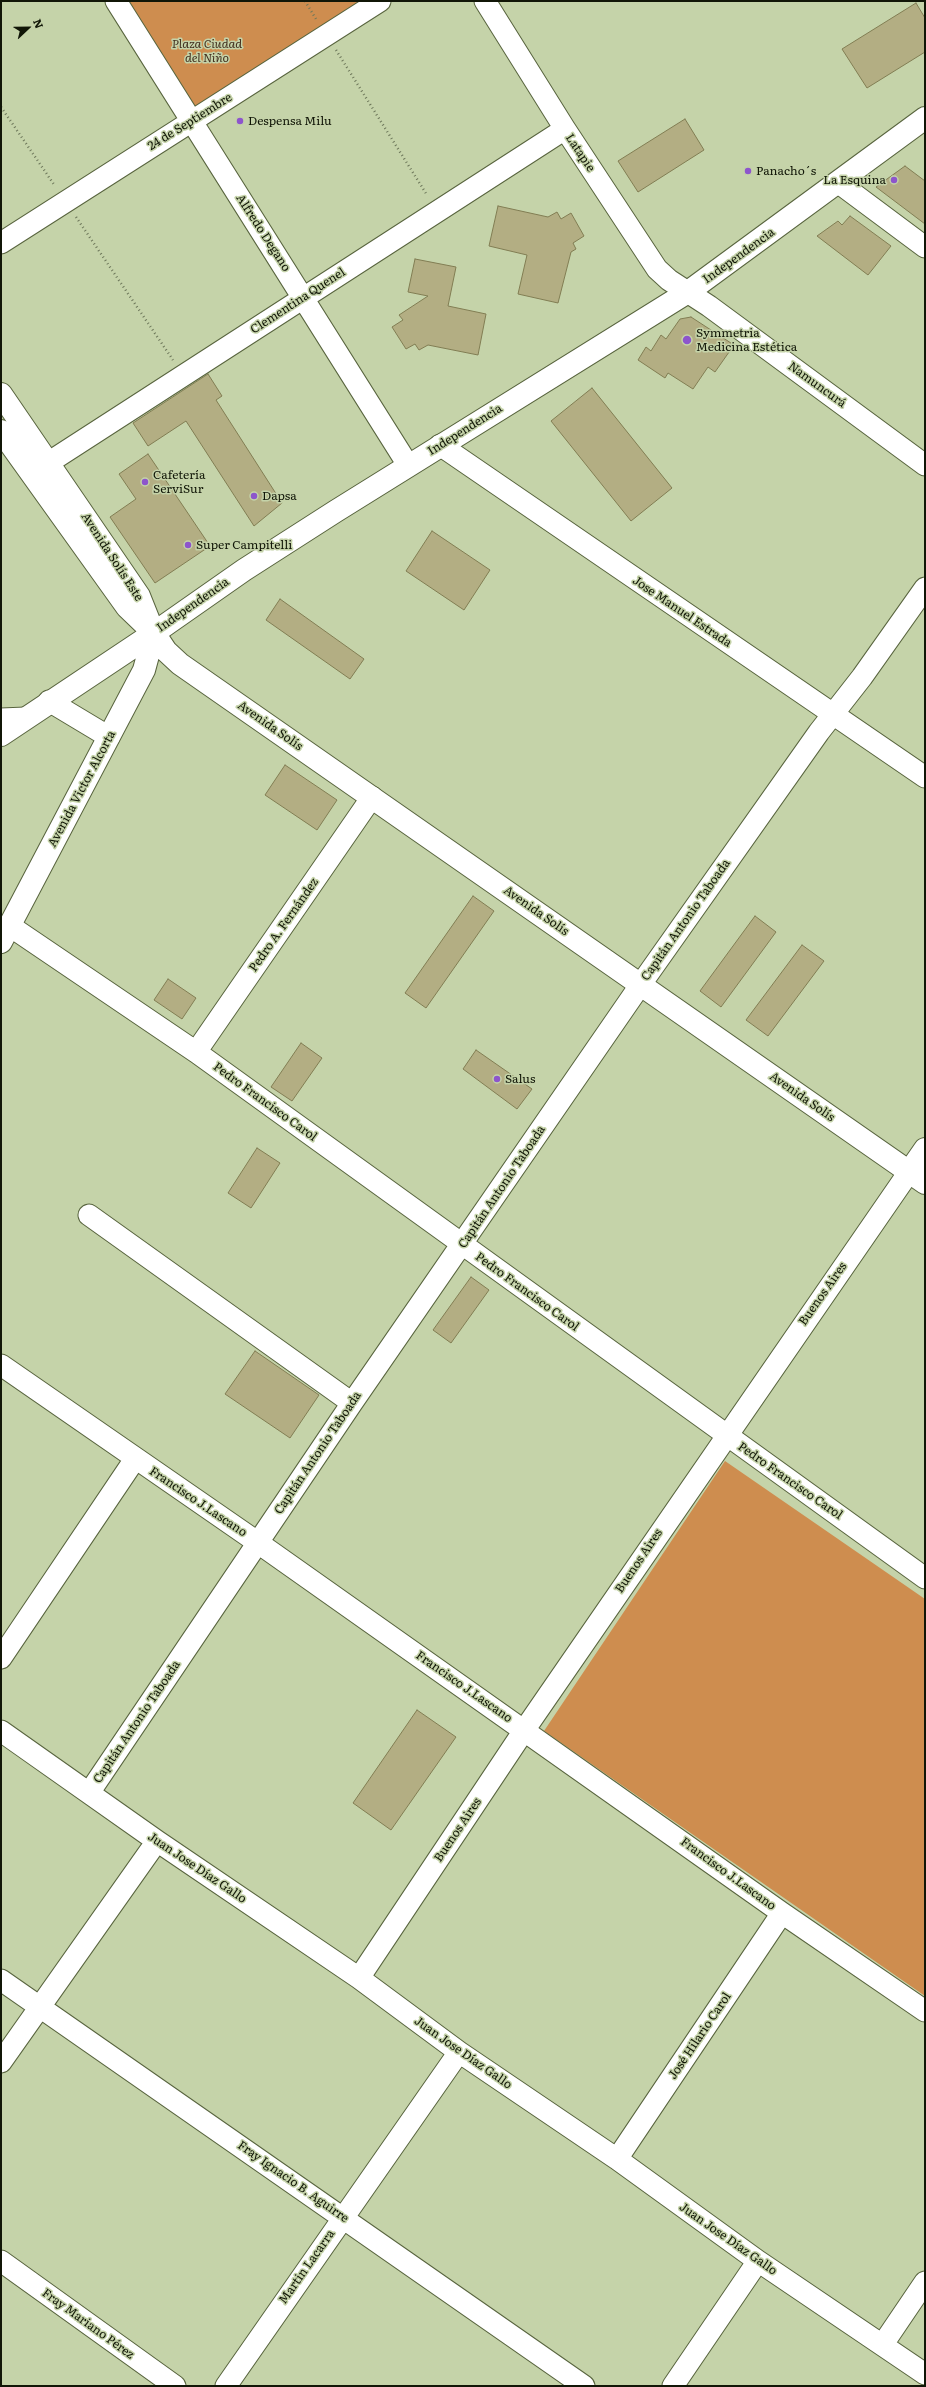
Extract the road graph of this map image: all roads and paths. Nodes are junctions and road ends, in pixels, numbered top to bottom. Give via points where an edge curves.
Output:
1 (116, 1) edge
2 (305, 1) edge
3 (380, 1) edge
4 (485, 1) edge
5 (326, 35) junction
6 (1, 107) edge
7 (925, 118) edge
8 (192, 121) junction
9 (564, 129) junction
10 (839, 183) junction
11 (65, 201) junction
12 (438, 211) junction
13 (1, 243) edge
14 (925, 247) edge
15 (688, 292) junction
16 (304, 297) junction
17 (183, 376) junction
18 (1, 394) edge
19 (1, 431) edge
20 (440, 445) junction
21 (408, 465) junction
22 (925, 465) edge
23 (40, 468) junction
24 (925, 588) edge
25 (154, 633) junction
26 (49, 702) junction
27 (832, 714) junction
28 (26, 718) junction
29 (1, 719) edge
30 (1, 735) edge
31 (110, 737) junction
32 (925, 777) edge
33 (372, 797) junction
34 (5, 934) edge
35 (641, 984) junction
36 (196, 1052) junction
37 (925, 1149) edge
38 (917, 1177) edge
39 (89, 1215) dead end
40 (463, 1245) junction
41 (1, 1366) edge
42 (352, 1403) junction
43 (725, 1435) junction
44 (135, 1459) junction
45 (257, 1542) junction
46 (925, 1578) edge
47 (1, 1658) edge
48 (525, 1729) junction
49 (1, 1731) edge
50 (89, 1793) junction
51 (157, 1841) junction
52 (782, 1913) junction
53 (359, 1978) junction
54 (1, 1980) edge
55 (40, 2006) junction
56 (925, 2011) edge
57 (459, 2052) junction
58 (1, 2062) edge
59 (617, 2159) junction
60 (342, 2216) junction
61 (1, 2261) edge
62 (758, 2261) junction
63 (925, 2282) edge
64 (883, 2344) junction
65 (925, 2374) edge
66 (175, 2386) edge
67 (226, 2386) edge
68 (584, 2386) edge
69 (673, 2386) edge

1 - 8 street, Alfredo Degano
2 - 5 path
3 - 5 street, 24 de Septiembre
4 - 9 street, Latapie
5 - 8 street, 24 de Septiembre
5 - 12 path
6 - 11 path
7 - 10 main road, Independencia
8 - 11 street, 24 de Septiembre
8 - 16 street, Alfredo Degano
9 - 12 street, Clementina Quenel
9 - 15 street, Latapie via 657,269
10 - 14 street
10 - 15 main road, Independencia
11 - 13 street, 24 de Septiembre
11 - 17 path
12 - 16 street, Clementina Quenel
15 - 20 main road, Independencia
15 - 22 street, Namuncurá
16 - 17 street, Clementina Quenel
16 - 21 street, Alfredo Degano
17 - 23 street, Clementina Quenel
18 - 23 main road, Avenida Solís Este
19 - 23 main road, Avenida Solís Este
20 - 21 main road, Independencia
20 - 27 street, Jose Manuel Estrada
21 - 25 main road, Independencia via 250,566
23 - 25 main road, Avenida Solís Este via 127,607
24 - 27 street, Capitán Antonio Taboada via 862,677
25 - 26 main road, Independencia
25 - 31 main road, Avenida Victor Alcorta via 144,670
25 - 33 main road, Avenida Solís via 166,651 180,664
26 - 28 main road, Independencia
26 - 31 street
27 - 32 street, Jose Manuel Estrada
27 - 35 street, Capitán Antonio Taboada
28 - 29 street
28 - 30 main road, Independencia
31 - 34 main road, Avenida Victor Alcorta
33 - 35 main road, Avenida Solís
33 - 36 street, Pedro A. Fernández
34 - 36 street, Pedro Francisco Carol
35 - 38 main road, Avenida Solís
35 - 40 street, Capitán Antonio Taboada
36 - 40 street, Pedro Francisco Carol
37 - 38 main road, Buenos Aires
38 - 43 street, Buenos Aires
39 - 42 street
40 - 42 street, Capitán Antonio Taboada
40 - 43 street, Pedro Francisco Carol
41 - 44 street, Francisco J.Lascano
42 - 45 street, Capitán Antonio Taboada
43 - 46 street, Pedro Francisco Carol
43 - 48 street, Buenos Aires
44 - 45 street, Francisco J.Lascano
44 - 47 street
45 - 48 street, Francisco J.Lascano
45 - 50 street, Capitán Antonio Taboada
48 - 52 street, Francisco J.Lascano
48 - 53 street, Buenos Aires
49 - 50 street, Juan Jose Díaz Gallo
50 - 51 street, Juan Jose Díaz Gallo
51 - 53 street, Juan Jose Díaz Gallo
51 - 55 street
52 - 56 street, Francisco J.Lascano
52 - 59 street, José Hilario Carol
53 - 57 street, Juan Jose Díaz Gallo
54 - 55 street, Fray Ignacio B. Aguirre
55 - 58 street
55 - 60 street, Fray Ignacio B. Aguirre
57 - 59 street, Juan Jose Díaz Gallo
57 - 60 street, Martin Lacarra
59 - 62 street, Juan Jose Díaz Gallo
60 - 67 street, Martin Lacarra
60 - 68 street, Fray Ignacio B. Aguirre
61 - 66 street, Fray Mariano Pérez
62 - 64 street, Juan Jose Díaz Gallo
62 - 69 street
63 - 64 street
64 - 65 street, Juan Jose Díaz Gallo

